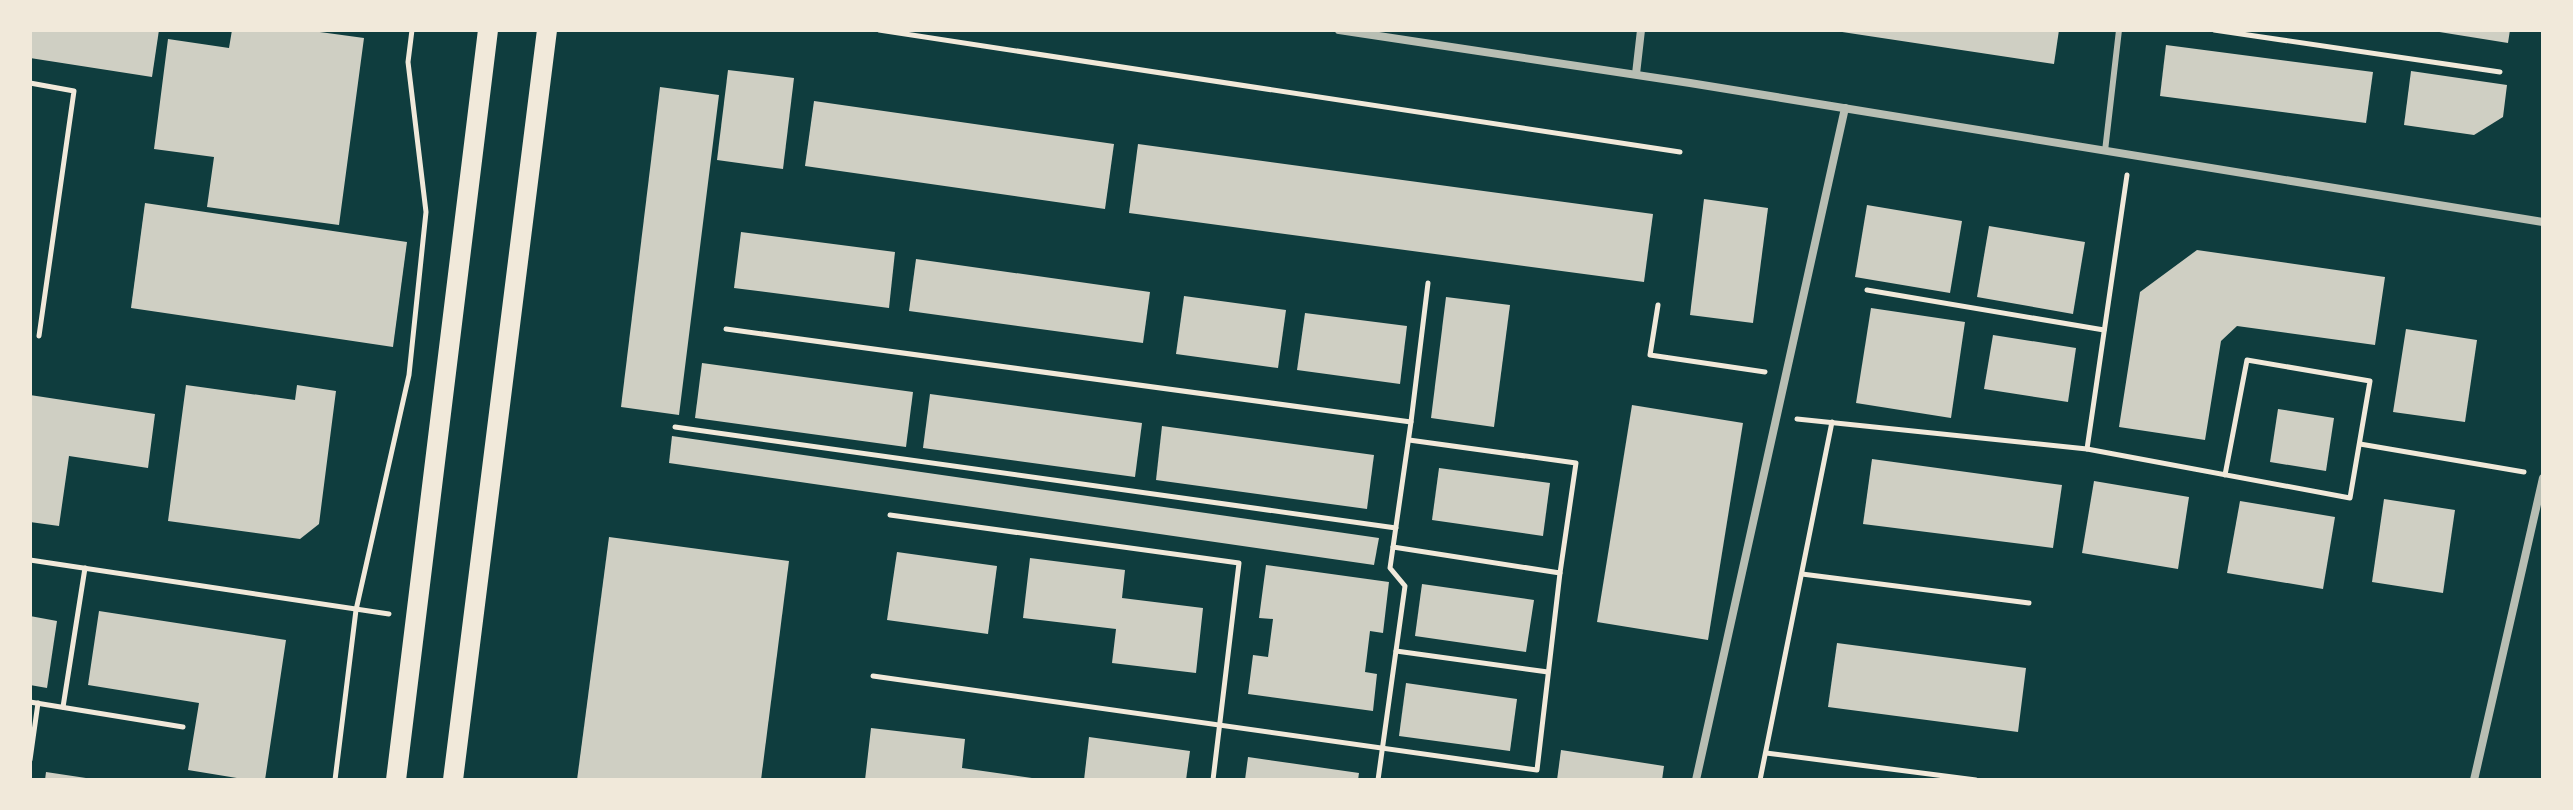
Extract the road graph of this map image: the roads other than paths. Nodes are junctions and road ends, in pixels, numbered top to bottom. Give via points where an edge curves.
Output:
1 (488, 30) edge
2 (547, 30) edge
3 (1339, 30) edge
4 (1641, 30) edge
5 (2119, 30) edge
6 (1636, 74) junction
7 (1845, 108) junction
8 (2105, 151) junction
9 (2543, 222) edge
10 (2543, 478) edge
11 (396, 780) edge
12 (453, 780) edge
13 (1696, 780) edge
14 (2474, 780) edge

1 - 11 main road
2 - 12 main road
3 - 6 street
4 - 6 street
5 - 8 lane
6 - 7 street
7 - 8 street
7 - 13 street
8 - 9 street
10 - 14 street

